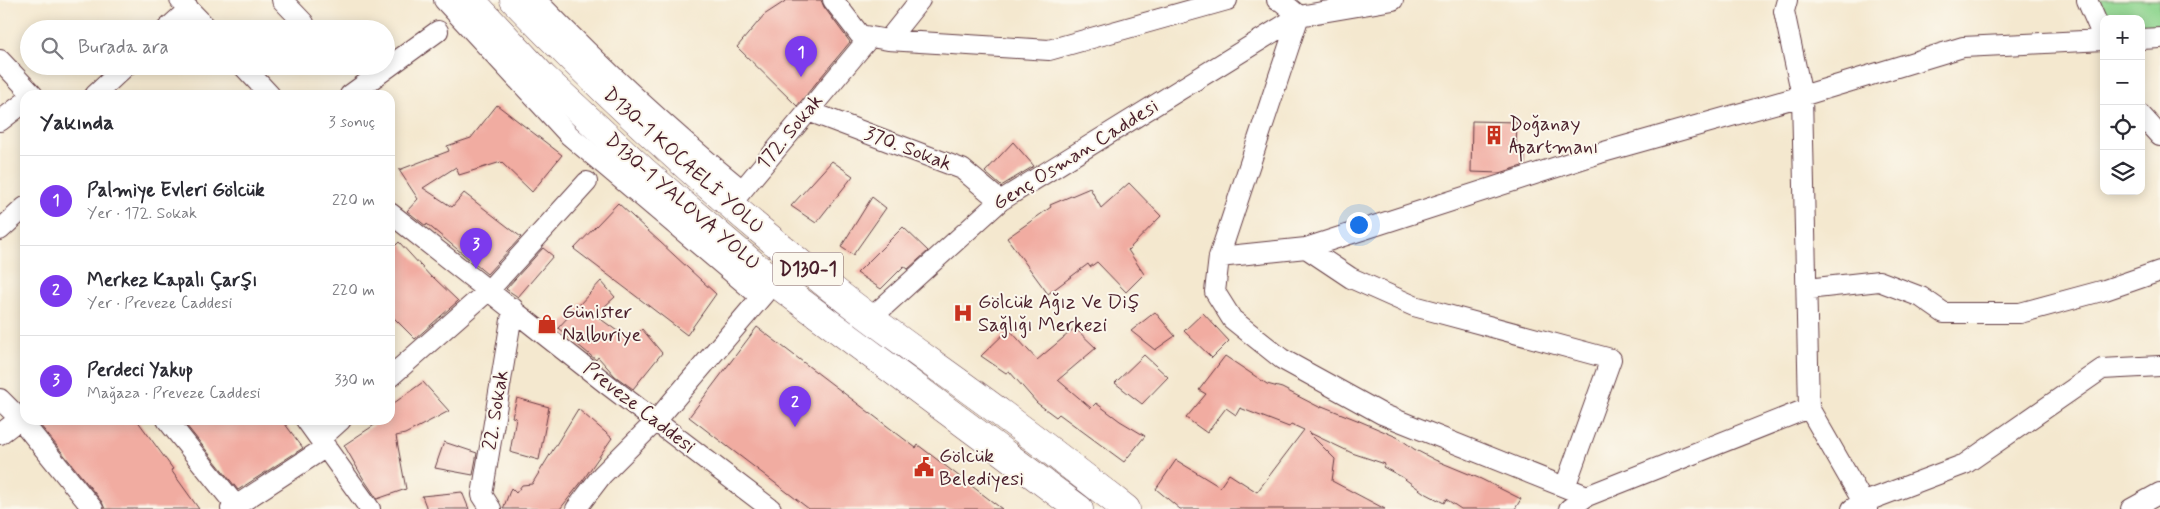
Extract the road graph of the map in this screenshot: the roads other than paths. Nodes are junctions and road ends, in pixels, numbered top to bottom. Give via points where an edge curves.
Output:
1 (282, 0) edge
2 (444, 0) edge
3 (471, 0) edge
4 (514, 0) edge
5 (536, 0) edge
6 (833, 0) edge
7 (920, 0) edge
8 (1227, 0) edge
9 (1277, 0) edge
10 (1393, 0) edge
11 (1786, 0) edge
12 (2087, 0) edge
13 (184, 5) edge
14 (1299, 16) junction
15 (173, 20) edge
16 (199, 20) edge
17 (301, 20) edge
18 (438, 31) dead end
19 (2100, 31) edge
20 (879, 38) junction
21 (2145, 38) edge
22 (2160, 38) edge
23 (2100, 40) edge
24 (0, 60) edge
25 (395, 62) edge
26 (116, 75) edge
27 (251, 75) edge
28 (378, 75) edge
29 (28, 90) edge
30 (100, 90) edge
31 (265, 90) edge
32 (357, 90) edge
33 (1802, 96) junction
34 (20, 106) edge
35 (808, 111) junction
36 (2145, 119) edge
37 (0, 121) edge
38 (2160, 136) edge
39 (587, 182) dead end
40 (736, 198) junction
41 (1000, 201) junction
42 (20, 212) edge
43 (395, 216) edge
44 (0, 230) edge
45 (1306, 248) junction
46 (1219, 257) junction
47 (2160, 271) edge
48 (1807, 289) junction
49 (489, 290) junction
50 (768, 290) junction
51 (513, 308) junction
52 (871, 318) junction
53 (2160, 366) edge
54 (395, 373) edge
55 (0, 400) edge
56 (1809, 408) junction
57 (20, 415) edge
58 (20, 419) edge
59 (655, 422) junction
60 (29, 425) edge
61 (171, 425) edge
62 (310, 425) edge
63 (337, 425) edge
64 (0, 434) edge
65 (323, 443) junction
66 (1565, 487) junction
67 (2160, 493) edge
68 (1587, 496) junction
69 (234, 507) edge
70 (1861, 507) edge
71 (93, 509) edge
72 (370, 509) edge
73 (491, 509) edge
74 (576, 509) edge
75 (771, 509) edge
76 (1079, 509) edge
77 (1126, 509) edge
78 (1569, 509) edge
79 (2131, 509) edge

1 - 17 street
2 - 50 street via 569,134
3 - 50 highway, D130-1 YALOVA YOLU / D130-1 via 542,76
4 - 40 highway, D130-1 KOCAELİ YOLU / D130-1 via 571,59 706,185
5 - 40 street via 690,147
6 - 20 street via 860,35
7 - 20 street, 172. Sokak
8 - 20 street via 1049,50
9 - 14 street
10 - 14 street
11 - 33 street via 1784,11
12 - 19 street
13 - 15 street
13 - 16 street
14 - 41 street, Genç Osman Caddesi
14 - 46 street
18 - 25 street
20 - 35 street, 172. Sokak
21 - 22 street
23 - 33 street via 1963,47
24 - 29 street
26 - 30 street
27 - 31 street
28 - 32 street
33 - 45 street via 1600,153
33 - 48 street
34 - 37 street
35 - 40 street, 172. Sokak
35 - 41 street, 370. Sokak via 962,169
36 - 38 street
39 - 49 street
40 - 52 highway, D130-1 KOCAELİ YOLU / D130-1 via 832,289
41 - 52 street, Genç Osman Caddesi
42 - 44 street
43 - 49 street, Preveze Caddesi
45 - 46 street
45 - 66 street via 1351,278 1414,306 1611,359
46 - 66 street via 1215,292 1232,319 1282,359 1382,414
47 - 48 street via 2020,313 1944,313 1922,297 1879,281
48 - 56 street
49 - 51 street, Preveze Caddesi
49 - 54 street
50 - 59 street
50 - 76 highway, D130-1 YALOVA YOLU / D130-1
51 - 59 street, Preveze Caddesi
51 - 73 street, 22. Sokak via 482,495
52 - 77 highway, D130-1 KOCAELİ YOLU / D130-1
53 - 70 street via 2102,369 1965,464
55 - 57 street
56 - 68 street
56 - 70 street
58 - 64 street
59 - 74 street via 602,475
59 - 75 street, Preveze Caddesi
60 - 71 street
61 - 69 street
62 - 65 street
63 - 65 street
65 - 69 street
65 - 72 street
66 - 68 street
67 - 79 street
68 - 78 street

